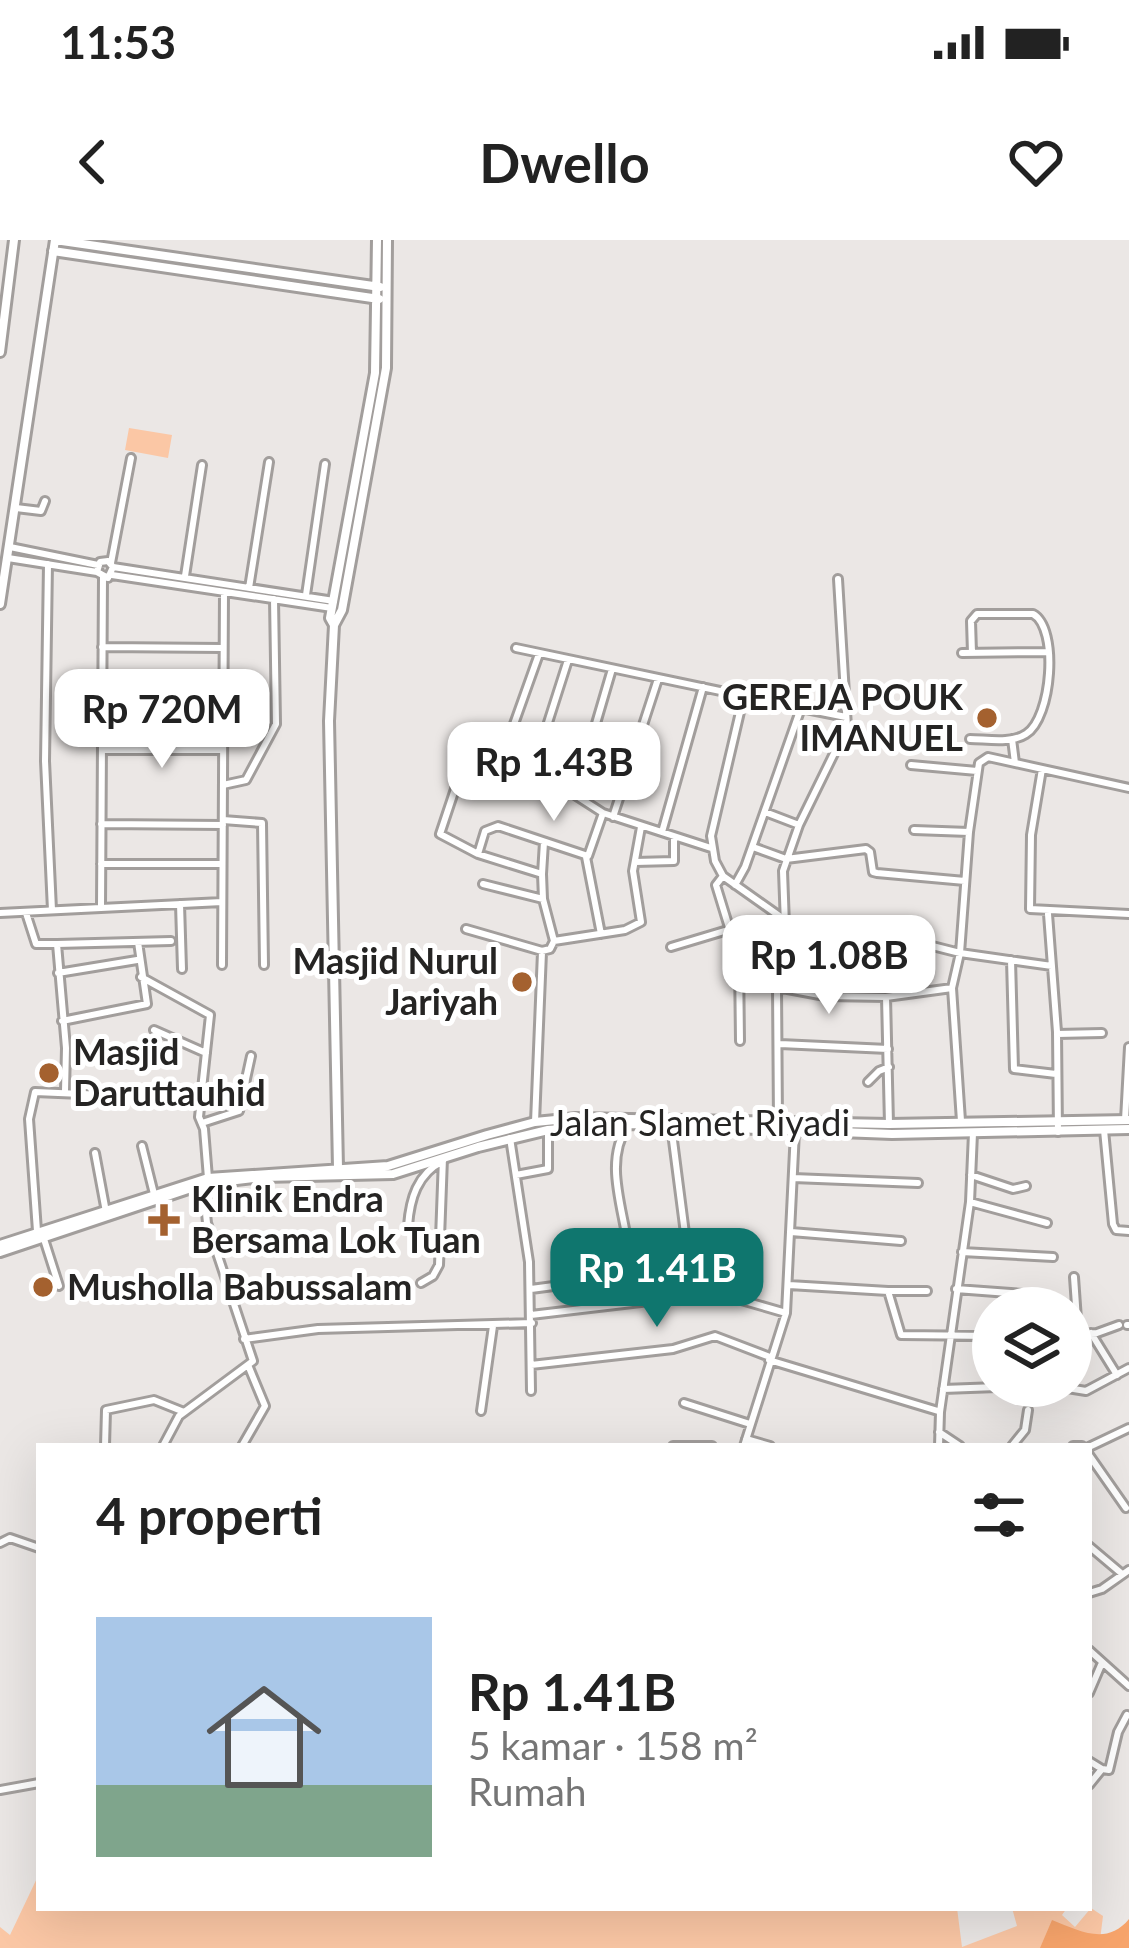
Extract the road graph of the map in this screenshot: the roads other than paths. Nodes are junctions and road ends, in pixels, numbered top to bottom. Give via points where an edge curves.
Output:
1 (14, 240) edge
2 (377, 240) edge
3 (387, 240) edge
4 (54, 244) edge
5 (5, 269) edge
6 (381, 287) junction
7 (381, 299) junction
8 (0, 347) edge
9 (131, 458) dead end
10 (269, 461) dead end
11 (202, 464) dead end
12 (325, 464) dead end
13 (45, 501) dead end
14 (16, 508) junction
15 (350, 534) junction
16 (9, 552) junction
17 (48, 564) junction
18 (106, 570) junction
19 (838, 579) dead end
20 (185, 582) junction
21 (224, 592) junction
22 (248, 592) junction
23 (274, 599) junction
24 (305, 600) junction
25 (0, 604) edge
26 (333, 605) junction
27 (334, 625) junction
28 (102, 647) junction
29 (223, 648) junction
30 (516, 648) dead end
31 (1047, 652) junction
32 (962, 653) dead end
33 (972, 653) junction
34 (539, 654) junction
35 (568, 660) junction
36 (612, 669) junction
37 (658, 679) junction
38 (703, 687) junction
39 (744, 695) junction
40 (102, 701) junction
41 (223, 702) junction
42 (801, 708) junction
43 (846, 717) junction
44 (970, 739) dead end
45 (1012, 739) junction
46 (102, 750) junction
47 (223, 750) junction
48 (1015, 763) junction
49 (911, 765) dead end
50 (500, 766) junction
51 (1042, 769) junction
52 (977, 771) junction
53 (530, 779) junction
54 (223, 785) junction
55 (1129, 788) edge
56 (575, 796) junction
57 (765, 812) junction
58 (603, 813) junction
59 (614, 817) junction
60 (223, 822) junction
61 (101, 824) junction
62 (800, 825) junction
63 (641, 827) junction
64 (914, 830) dead end
65 (662, 832) junction
66 (969, 832) junction
67 (674, 837) junction
68 (544, 842) junction
69 (753, 847) junction
70 (711, 848) junction
71 (478, 854) junction
72 (586, 857) junction
73 (786, 859) junction
74 (635, 862) junction
75 (101, 864) junction
76 (223, 864) junction
77 (542, 874) junction
78 (723, 876) junction
79 (965, 880) junction
80 (483, 884) dead end
81 (735, 885) junction
82 (543, 899) junction
83 (222, 902) junction
84 (180, 904) junction
85 (101, 908) junction
86 (52, 910) junction
87 (1048, 912) junction
88 (27, 913) junction
89 (0, 914) edge
90 (1129, 914) edge
91 (785, 920) junction
92 (466, 928) dead end
93 (731, 929) junction
94 (601, 934) junction
95 (171, 941) dead end
96 (554, 941) junction
97 (138, 942) junction
98 (57, 944) junction
99 (670, 947) dead end
100 (542, 950) junction
101 (960, 953) junction
102 (139, 960) junction
103 (1011, 960) junction
104 (222, 965) dead end
105 (264, 965) dead end
106 (1052, 965) junction
107 (182, 969) dead end
108 (58, 973) junction
109 (739, 974) junction
110 (778, 976) junction
111 (141, 977) junction
112 (777, 987) junction
113 (952, 988) junction
114 (886, 997) junction
115 (62, 1021) junction
116 (154, 1030) dead end
117 (1102, 1033) dead end
118 (1057, 1034) junction
119 (740, 1041) dead end
120 (780, 1044) junction
121 (1129, 1046) edge
122 (888, 1049) junction
123 (206, 1053) junction
124 (251, 1056) dead end
125 (889, 1067) junction
126 (1056, 1074) junction
127 (868, 1082) dead end
128 (64, 1091) junction
129 (199, 1099) junction
130 (961, 1121) junction
131 (536, 1122) junction
132 (576, 1122) junction
133 (202, 1123) junction
134 (1128, 1123) edge
135 (628, 1124) junction
136 (890, 1124) junction
137 (670, 1125) junction
138 (779, 1126) junction
139 (1057, 1127) junction
140 (548, 1130) junction
141 (1104, 1130) junction
142 (794, 1131) junction
143 (973, 1133) junction
144 (510, 1138) junction
145 (142, 1146) dead end
146 (95, 1153) dead end
147 (443, 1160) junction
148 (338, 1168) junction
149 (516, 1175) junction
150 (971, 1175) junction
151 (793, 1178) junction
152 (205, 1181) junction
153 (918, 1183) dead end
154 (1026, 1186) dead end
155 (154, 1194) junction
156 (970, 1202) junction
157 (106, 1212) junction
158 (1047, 1223) dead end
159 (408, 1226) dead end
160 (1129, 1231) edge
161 (791, 1232) junction
162 (40, 1234) junction
163 (577, 1235) dead end
164 (901, 1241) dead end
165 (0, 1249) edge
166 (962, 1252) junction
167 (727, 1255) dead end
168 (1053, 1257) dead end
169 (1074, 1277) dead end
170 (582, 1282) junction
171 (421, 1283) dead end
172 (789, 1285) junction
173 (59, 1286) dead end
174 (1074, 1287) edge
175 (531, 1289) junction
176 (956, 1289) junction
177 (972, 1290) edge
178 (888, 1291) junction
179 (927, 1292) dead end
180 (786, 1312) junction
181 (532, 1319) junction
182 (1125, 1325) edge
183 (493, 1326) junction
184 (1092, 1333) edge
185 (1092, 1335) edge
186 (972, 1336) edge
187 (949, 1337) junction
188 (244, 1339) junction
189 (770, 1358) junction
190 (248, 1365) junction
191 (531, 1365) junction
192 (1129, 1368) edge
193 (1117, 1375) junction
194 (972, 1388) edge
195 (1092, 1388) edge
196 (942, 1389) junction
197 (531, 1391) dead end
198 (684, 1403) dead end
199 (1028, 1410) dead end
200 (481, 1411) dead end
201 (184, 1412) junction
202 (940, 1412) junction
203 (750, 1424) junction
204 (1129, 1427) edge
205 (939, 1432) junction
206 (105, 1443) edge
207 (165, 1443) edge
208 (244, 1443) edge
209 (745, 1443) edge
210 (939, 1443) edge
211 (956, 1443) edge
212 (1014, 1443) edge
213 (1092, 1446) edge
214 (1092, 1457) edge
215 (1126, 1508) edge
216 (0, 1543) edge
217 (36, 1547) edge
218 (1092, 1548) edge
219 (1125, 1572) edge
220 (1092, 1592) edge
221 (1092, 1654) edge
222 (1101, 1665) junction
223 (1092, 1686) edge
224 (1129, 1686) edge
225 (1127, 1715) edge
226 (1092, 1763) edge
227 (1102, 1769) junction
228 (1092, 1781) edge
229 (36, 1784) edge
230 (0, 1790) edge

1 - 5 street
2 - 6 street
3 - 6 street
4 - 6 street
4 - 7 street
4 - 14 street
5 - 8 street
6 - 7 street
7 - 15 street
9 - 18 street
10 - 22 street
11 - 20 street
12 - 24 street
13 - 14 street via 41,511
14 - 16 street
15 - 26 street
15 - 27 street
16 - 17 street
16 - 18 street
16 - 25 street
17 - 18 street
17 - 86 street
18 - 20 street
18 - 28 street
19 - 43 street
20 - 21 street
20 - 22 street
21 - 22 street
21 - 29 street
22 - 23 street
22 - 24 street
23 - 24 street
23 - 54 street via 276,724 247,780
24 - 26 street
26 - 27 street
27 - 148 street
28 - 29 street
28 - 40 street
29 - 41 street
30 - 34 street
31 - 33 street
31 - 33 street via 1040,617 996,614 974,617
31 - 45 street via 1044,707 1026,735
32 - 33 street
34 - 35 street
34 - 50 street
35 - 36 street
35 - 53 street
36 - 37 street
36 - 56 street
37 - 38 street
37 - 59 street
38 - 39 street
38 - 65 street
39 - 42 street
39 - 70 street
40 - 41 street
40 - 46 street
41 - 47 street
42 - 43 street
42 - 57 street
43 - 62 street
44 - 45 street
45 - 48 street
46 - 47 street
46 - 61 street
47 - 54 street
48 - 51 street
48 - 52 street via 984,757
49 - 52 street
50 - 53 street
50 - 71 street via 467,753 440,827 442,836
51 - 55 street
51 - 87 street via 1029,902 1033,911
52 - 66 street
53 - 56 street
54 - 60 street
56 - 58 street
57 - 62 street
57 - 69 street
58 - 59 street
58 - 72 street
59 - 63 street
60 - 61 street
60 - 76 street
60 - 105 street via 262,823
61 - 75 street
62 - 73 street
63 - 65 street
63 - 74 street
64 - 66 street
65 - 67 street
66 - 79 street
67 - 70 street
67 - 74 street via 674,861
68 - 71 street via 492,827
68 - 72 street
68 - 77 street
69 - 73 street
69 - 81 street
70 - 78 street
71 - 77 street
72 - 94 street
73 - 79 street via 869,850 877,874
73 - 91 street
74 - 94 street via 641,922
75 - 76 street
75 - 85 street
76 - 83 street
77 - 82 street
78 - 81 street
78 - 93 street via 716,886
79 - 101 street
80 - 82 street
81 - 91 street
82 - 96 street
83 - 84 street
83 - 104 street
84 - 85 street
84 - 107 street
85 - 86 street
86 - 88 street
87 - 90 street
87 - 106 street
88 - 89 street
88 - 98 street via 35,944
91 - 101 street
91 - 110 street
92 - 100 street
93 - 99 street
93 - 109 street
94 - 96 street
95 - 97 street
96 - 100 street
97 - 98 street
97 - 102 street
98 - 108 street
100 - 131 street
101 - 103 street
101 - 113 street
102 - 108 street
102 - 111 street
103 - 106 street
103 - 126 street via 1014,1069
106 - 118 street
108 - 115 street
109 - 110 street
109 - 119 street
110 - 112 street
111 - 115 street via 145,1005
111 - 123 street via 209,1012
112 - 114 street
112 - 120 street
113 - 114 street
113 - 130 street
114 - 122 street
115 - 128 street
116 - 123 street
117 - 118 street
118 - 126 street
120 - 122 street
120 - 138 street
121 - 134 street
122 - 125 street
123 - 129 street
124 - 133 street via 239,1111
125 - 127 street
125 - 136 street
126 - 139 street
128 - 129 street
128 - 162 street via 38,1091 31,1100
129 - 133 street
130 - 136 street, Jalan Slamet Riyadi
130 - 139 street, Jalan Slamet Riyadi
131 - 132 street, Jalan Slamet Riyadi
131 - 148 street, Jalan Slamet Riyadi via 405,1162
132 - 135 street, Jalan Slamet Riyadi
132 - 138 street, Jalan Slamet Riyadi
132 - 140 street, Jalan Slamet Riyadi
133 - 152 street
134 - 139 street, Jalan Slamet Riyadi
134 - 141 street, Jalan Slamet Riyadi
135 - 137 street, Jalan Slamet Riyadi
135 - 170 street via 617,1147 617,1188 630,1273
136 - 138 street, Jalan Slamet Riyadi
137 - 138 street, Jalan Slamet Riyadi
137 - 167 street via 687,1249
138 - 142 street, Jalan Slamet Riyadi
139 - 141 street, Jalan Slamet Riyadi
139 - 143 street, Jalan Slamet Riyadi
140 - 144 street, Jalan Slamet Riyadi
140 - 149 street via 548,1169
141 - 160 street via 1113,1224
142 - 143 street, Jalan Slamet Riyadi
142 - 151 street
143 - 150 street
144 - 147 street, Jalan Slamet Riyadi
144 - 149 street
145 - 155 street
146 - 157 street
147 - 152 street, Jalan Slamet Riyadi via 374,1177
147 - 159 street via 410,1195
147 - 171 street via 439,1265
148 - 152 street, Jalan Slamet Riyadi
149 - 175 street
150 - 154 street
150 - 156 street
151 - 153 street
151 - 161 street
152 - 155 street, Jalan Slamet Riyadi
152 - 157 street, Jalan Slamet Riyadi
152 - 188 street via 207,1223
155 - 157 street, Jalan Slamet Riyadi
156 - 158 street
156 - 166 street
157 - 162 street, Jalan Slamet Riyadi
161 - 164 street
161 - 172 street
162 - 165 street, Jalan Slamet Riyadi
162 - 173 street
163 - 170 street
166 - 168 street
166 - 176 street
169 - 174 street
170 - 175 street
172 - 178 street
172 - 180 street
175 - 181 street
176 - 177 street
176 - 187 street
178 - 179 street
178 - 187 street via 898,1333
180 - 181 street via 717,1294
180 - 189 street
181 - 183 street
181 - 191 street
182 - 184 street
183 - 188 street via 318,1329
183 - 200 street
185 - 193 street
186 - 187 street
187 - 196 street
188 - 190 street
189 - 191 street via 715,1336 655,1352
189 - 202 street
189 - 203 street
190 - 201 street
190 - 208 street via 265,1406
191 - 197 street
192 - 193 street
193 - 195 street
194 - 196 street
196 - 202 street
198 - 203 street
199 - 212 street
201 - 206 street via 154,1400 106,1410
201 - 207 street
202 - 205 street
203 - 209 street
204 - 213 street
205 - 210 street
205 - 211 street
214 - 215 street
216 - 217 street via 10,1538
218 - 219 street
219 - 220 street
221 - 222 street
222 - 223 street
222 - 224 street
225 - 227 street via 1109,1770
226 - 227 street
227 - 228 street
229 - 230 street

